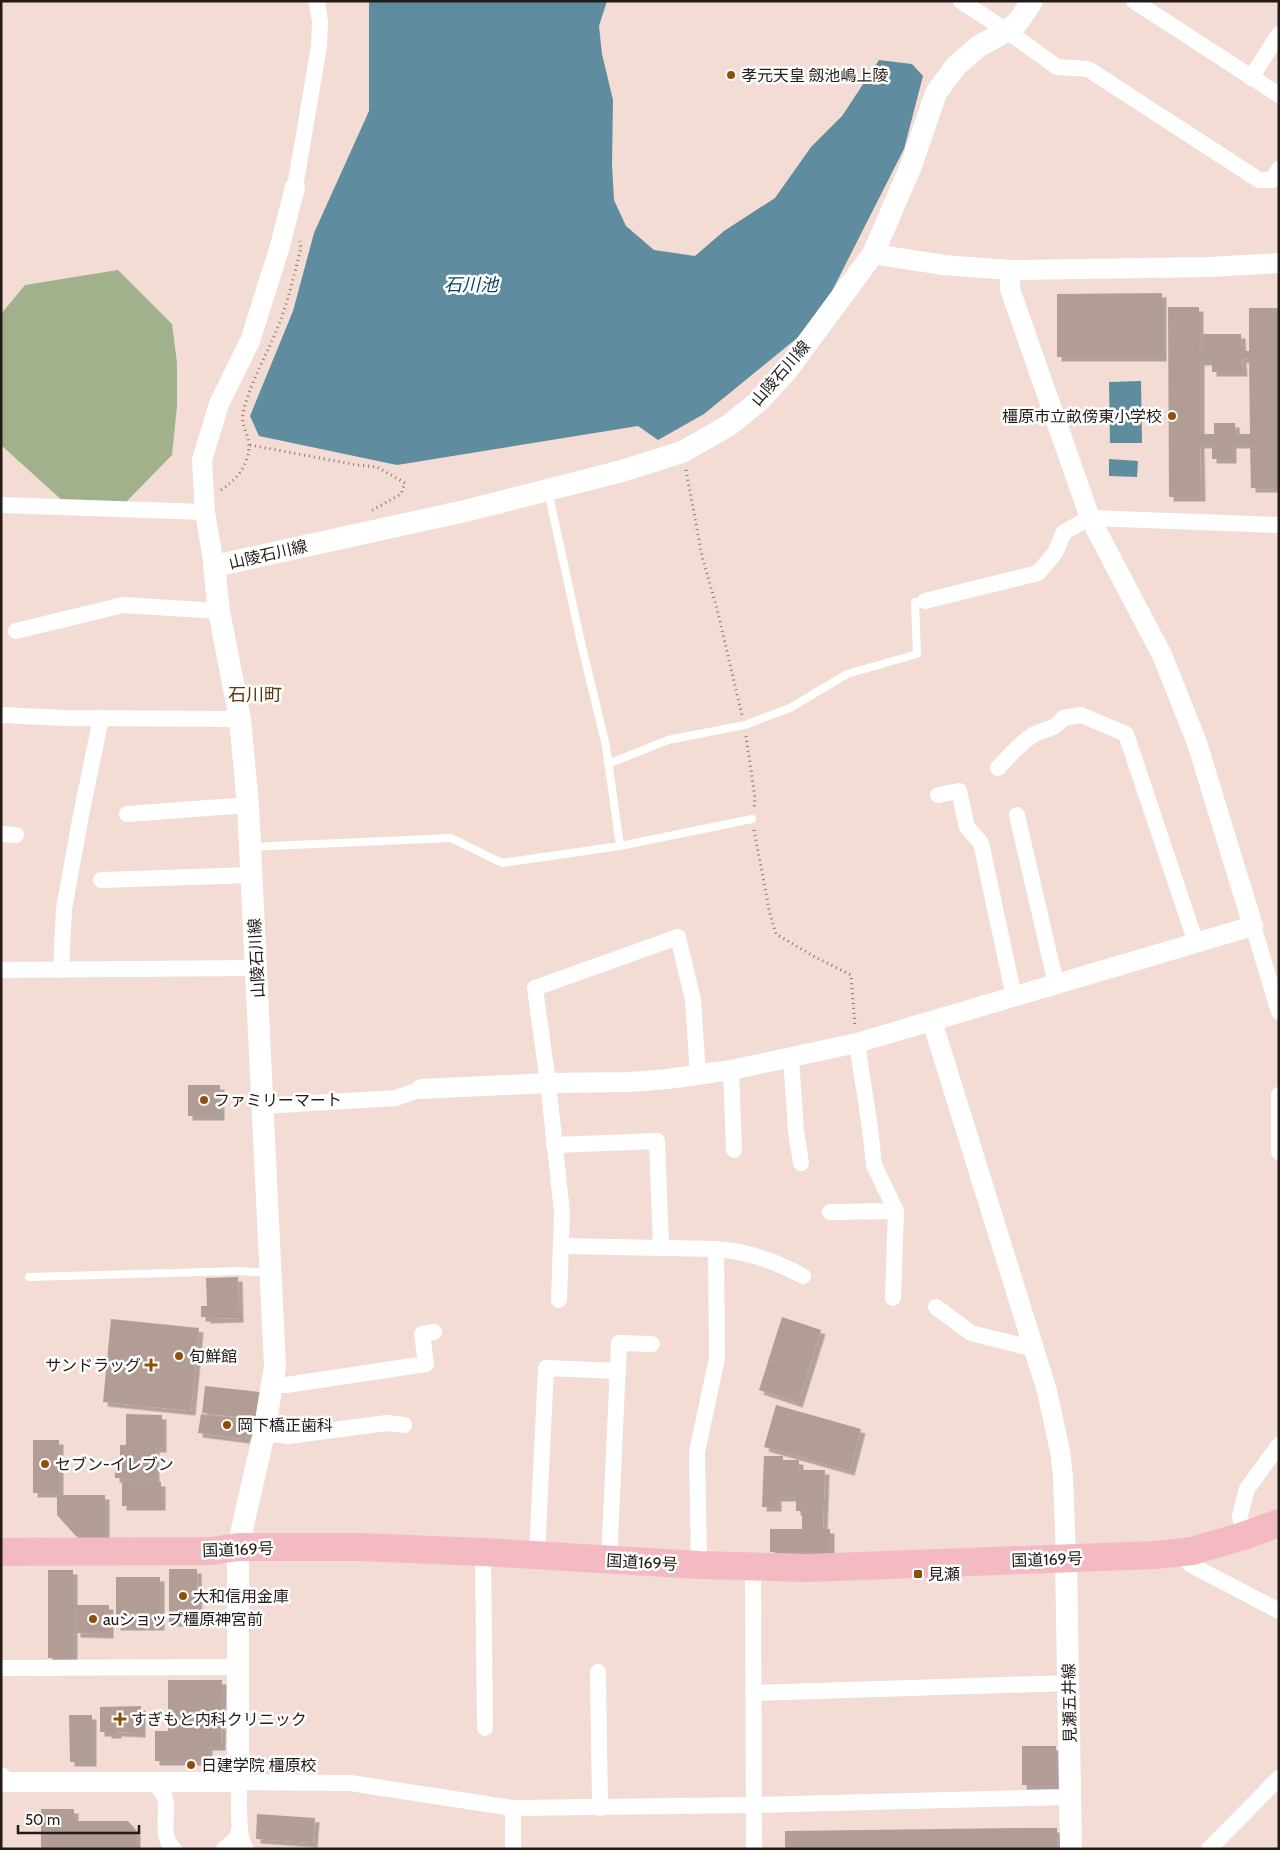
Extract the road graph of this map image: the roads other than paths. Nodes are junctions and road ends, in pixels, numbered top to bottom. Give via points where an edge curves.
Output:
1 (317, 1) edge
2 (324, 1) edge
3 (961, 1) edge
4 (1032, 1) edge
5 (1134, 1) edge
6 (320, 22) junction
7 (1007, 31) junction
8 (1279, 34) edge
9 (1250, 78) junction
10 (1279, 96) edge
11 (1279, 169) edge
12 (295, 187) joint
13 (873, 254) junction
14 (1279, 263) edge
15 (1010, 270) junction
16 (548, 491) junction
17 (204, 504) junction
18 (1, 505) edge
19 (1090, 518) junction
20 (1279, 526) edge
21 (214, 566) junction
22 (925, 600) joint
23 (219, 611) junction
24 (16, 631) dead end
25 (1, 715) edge
26 (101, 718) junction
27 (240, 719) junction
28 (608, 764) junction
29 (998, 768) dead end
30 (938, 796) dead end
31 (248, 805) junction
32 (127, 814) dead end
33 (1017, 815) dead end
34 (752, 819) road end
35 (620, 846) junction
36 (251, 847) junction
37 (252, 875) junction
38 (101, 880) dead end
39 (1254, 926) junction
40 (1196, 943) junction
41 (256, 968) junction
42 (1, 970) edge
43 (61, 970) junction
44 (1056, 984) junction
45 (1014, 997) junction
46 (1279, 1012) edge
47 (932, 1021) junction
48 (857, 1043) junction
49 (790, 1058) junction
50 (731, 1070) junction
51 (698, 1075) junction
52 (548, 1084) junction
53 (421, 1089) joint
54 (1279, 1095) edge
55 (263, 1106) junction
56 (554, 1145) junction
57 (734, 1150) dead end
58 (1279, 1152) edge
59 (801, 1162) dead end
60 (896, 1211) junction
61 (830, 1212) dead end
62 (562, 1246) junction
63 (661, 1247) junction
64 (716, 1249) junction
65 (271, 1273) junction
66 (803, 1276) dead end
67 (29, 1277) dead end
68 (893, 1298) dead end
69 (559, 1300) dead end
70 (936, 1307) dead end
71 (434, 1332) dead end
72 (652, 1344) dead end
73 (1034, 1349) junction
74 (618, 1371) junction
75 (272, 1385) junction
76 (404, 1425) dead end
77 (264, 1433) junction
78 (1279, 1445) edge
79 (1279, 1522) edge
80 (1243, 1536) junction
81 (238, 1547) junction
82 (1, 1552) edge
83 (483, 1552) junction
84 (1177, 1553) junction
85 (537, 1556) junction
86 (1066, 1558) junction
87 (609, 1561) junction
88 (699, 1565) junction
89 (752, 1568) junction
90 (1279, 1611) edge
91 (238, 1667) junction
92 (1, 1668) edge
93 (598, 1672) dead end
94 (1069, 1682) junction
95 (753, 1693) junction
96 (485, 1728) dead end
97 (238, 1758) junction
98 (1279, 1778) edge
99 (2, 1781) edge
100 (154, 1782) junction
101 (216, 1782) junction
102 (239, 1782) junction
103 (1070, 1798) junction
104 (754, 1805) junction
105 (513, 1808) junction
106 (600, 1808) junction
107 (240, 1827) junction
108 (174, 1849) edge
109 (224, 1849) edge
110 (246, 1849) edge
111 (513, 1849) edge
112 (754, 1849) edge
113 (1071, 1849) edge
114 (1209, 1849) edge

1 - 6 street
2 - 6 street
3 - 7 street
4 - 7 main road, 山陵石川線 via 1018,22
5 - 9 street
6 - 12 street via 319,46
7 - 11 street via 1057,67 1088,69 1259,180 1272,180
7 - 13 main road, 山陵石川線 via 979,46 956,66 936,93
8 - 9 street
9 - 10 street
12 - 17 street via 250,341 219,404 202,460
13 - 15 street
13 - 16 main road, 山陵石川線 via 788,370 759,401 728,426 682,452
14 - 15 street
15 - 19 street via 1010,289
16 - 21 main road, 山陵石川線
16 - 28 lane
17 - 18 street
17 - 21 street
19 - 20 street
19 - 22 street via 1064,532 1055,553 1038,573
19 - 39 street via 1163,657 1197,743
21 - 23 main road, 山陵石川線
22 - 28 lane via 915,602 917,654 847,674 790,708 745,725 668,740
23 - 24 street via 123,605
23 - 27 main road, 山陵石川線
25 - 26 street
26 - 27 street
26 - 43 street via 64,909
27 - 31 main road, 山陵石川線
28 - 35 lane
29 - 40 street via 1017,747 1035,734 1058,726 1063,718 1081,715 1126,734
30 - 45 street via 959,791 967,826 981,843
31 - 32 street
31 - 36 main road, 山陵石川線
33 - 44 street
34 - 35 lane
35 - 36 lane via 502,863 450,838
36 - 37 main road, 山陵石川線
37 - 38 street
37 - 41 main road, 山陵石川線
39 - 40 street
39 - 46 street
40 - 44 street
41 - 43 street
41 - 55 main road, 山陵石川線
42 - 43 street
44 - 45 street
45 - 47 street
47 - 48 street
47 - 73 street
48 - 49 street
48 - 60 street via 874,1165
49 - 50 street
49 - 59 street
50 - 51 street
50 - 57 street
51 - 52 street via 630,1082
51 - 52 street via 693,1000 678,937 535,988
52 - 53 street
52 - 56 street
53 - 55 street via 396,1098
54 - 58 street
55 - 65 main road, 山陵石川線
56 - 62 street via 562,1212
56 - 63 street via 656,1141
60 - 61 street
60 - 68 street
62 - 63 street
62 - 69 street
63 - 64 street
64 - 66 street via 780,1263
64 - 88 street via 717,1358 697,1452
65 - 67 lane
65 - 75 main road, 山陵石川線 via 275,1366
70 - 73 street via 971,1333
71 - 75 street via 422,1334 426,1364
72 - 74 street via 619,1343
73 - 86 street via 1060,1450
74 - 85 street via 546,1368
74 - 87 street
75 - 77 main road, 山陵石川線
76 - 77 street via 387,1423 288,1436
77 - 81 main road, 山陵石川線
78 - 80 street via 1247,1489 1240,1515
79 - 80 highway, 国道169号
80 - 84 highway, 国道169号 via 1192,1552
81 - 82 highway, 国道169号 via 211,1551
81 - 83 highway, 国道169号
81 - 91 main road, 山陵石川線
83 - 85 highway, 国道169号
83 - 96 street
84 - 86 highway, 国道169号
84 - 90 street via 1192,1565
85 - 87 highway, 国道169号
86 - 89 highway, 国道169号
86 - 94 main road, 見瀬五井線
87 - 88 highway, 国道169号
88 - 89 highway, 国道169号
89 - 95 street
91 - 92 street
91 - 97 main road, 山陵石川線
93 - 106 street
94 - 95 street
94 - 103 main road, 見瀬五井線
95 - 104 street
97 - 101 street
97 - 102 street
98 - 114 street
99 - 100 street
100 - 101 street
100 - 108 street via 166,1803 165,1826 170,1846
101 - 102 street
102 - 105 street via 350,1783
102 - 107 street
103 - 104 street
103 - 113 main road, 見瀬五井線
104 - 106 street
104 - 112 street
105 - 106 street
105 - 111 street
107 - 109 street via 237,1838
107 - 110 street via 242,1845

